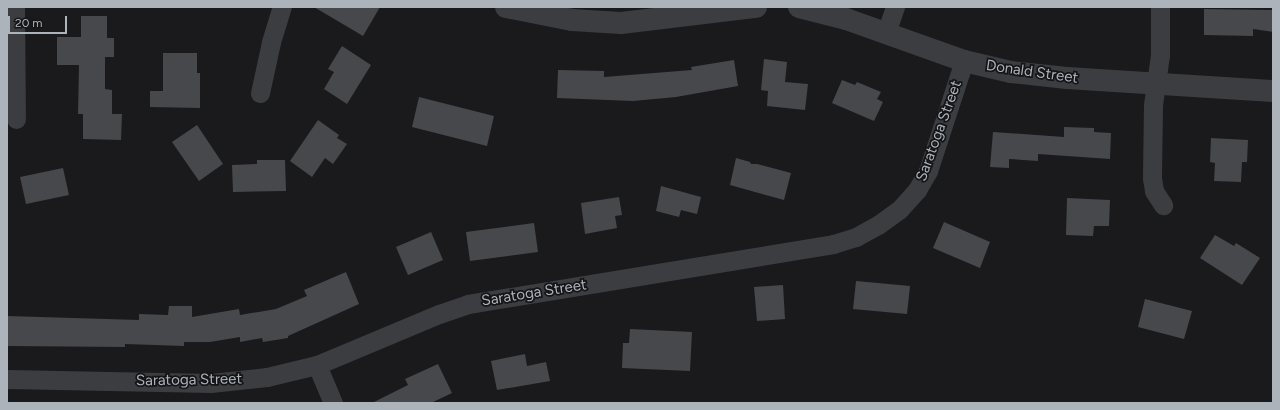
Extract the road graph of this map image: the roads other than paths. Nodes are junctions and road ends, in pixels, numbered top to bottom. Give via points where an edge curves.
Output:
1 (15, 7) edge
2 (282, 7) edge
3 (506, 7) edge
4 (756, 7) edge
5 (799, 7) edge
6 (895, 7) edge
7 (1160, 7) edge
8 (666, 13) edge
9 (886, 33) junction
10 (964, 61) junction
11 (1156, 84) junction
12 (1273, 91) edge
13 (260, 93) dead end
14 (16, 120) dead end
15 (1164, 205) dead end
16 (317, 365) junction
17 (7, 379) edge
18 (333, 403) edge

1 - 14 street
2 - 13 street
3 - 8 street via 572,20 621,23
4 - 8 street
5 - 9 street, Donald Street
6 - 9 street
7 - 11 street via 1160,55
9 - 10 street, Donald Street
10 - 11 street, Donald Street via 1011,72
10 - 16 street, Saratoga Street via 928,171 917,190 899,210 856,237 833,244 468,304
11 - 12 street, Donald Street
11 - 15 street via 1153,105 1152,185
16 - 17 street, Saratoga Street via 267,377 211,383
16 - 18 street

